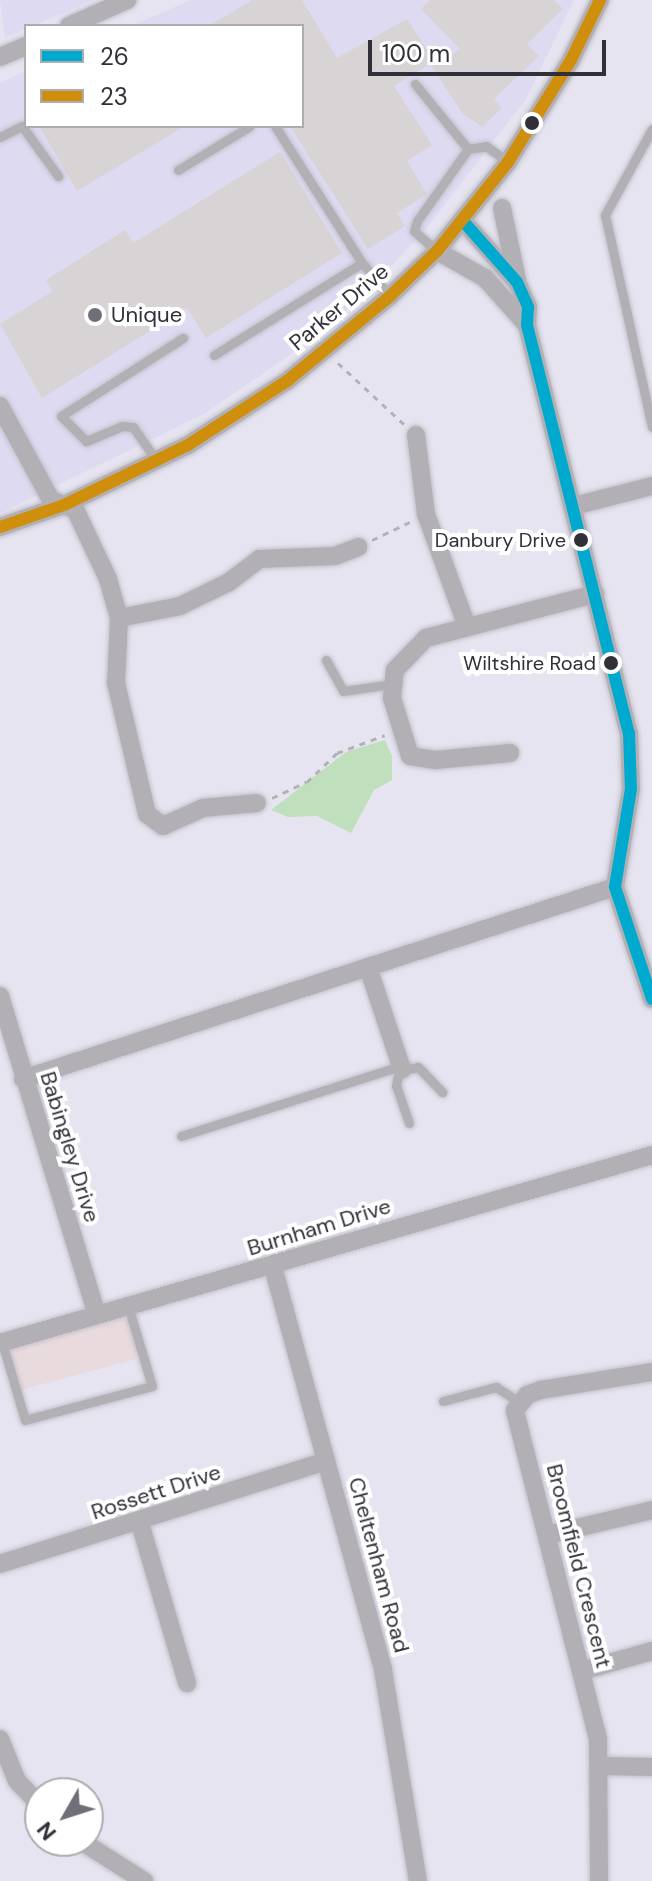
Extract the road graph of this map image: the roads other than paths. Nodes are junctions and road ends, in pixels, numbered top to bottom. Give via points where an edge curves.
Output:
1 (127, 0) edge
2 (600, 0) edge
3 (73, 24) edge
4 (24, 47) edge
5 (0, 57) edge
6 (415, 84) dead end
7 (247, 128) edge
8 (276, 128) edge
9 (652, 129) edge
10 (0, 137) edge
11 (468, 149) junction
12 (508, 162) junction
13 (178, 170) dead end
14 (58, 176) dead end
15 (502, 208) dead end
16 (463, 221) junction
17 (437, 251) junction
18 (362, 263) junction
19 (517, 282) junction
20 (390, 296) junction
21 (527, 325) junction
22 (183, 338) dead end
23 (214, 355) dead end
24 (0, 406) edge
25 (652, 427) edge
26 (416, 435) road end
27 (156, 460) junction
28 (652, 486) edge
29 (64, 505) junction
30 (574, 506) junction
31 (0, 527) edge
32 (358, 547) road end
33 (595, 594) junction
34 (119, 618) junction
35 (466, 624) junction
36 (326, 660) dead end
37 (392, 684) junction
38 (510, 753) dead end
39 (257, 803) road end
40 (615, 887) junction
41 (368, 967) junction
42 (0, 996) edge
43 (652, 999) edge
44 (402, 1068) junction
45 (23, 1079) junction
46 (442, 1092) dead end
47 (409, 1123) dead end
48 (181, 1136) dead end
49 (652, 1155) edge
50 (273, 1267) junction
51 (128, 1306) junction
52 (96, 1312) junction
53 (1, 1343) edge
54 (652, 1372) edge
55 (443, 1401) dead end
56 (519, 1402) junction
57 (326, 1461) junction
58 (652, 1510) edge
59 (140, 1523) junction
60 (548, 1535) junction
61 (0, 1564) edge
62 (652, 1651) edge
63 (581, 1671) junction
64 (187, 1683) dead end
65 (1, 1746) edge
66 (601, 1766) junction
67 (652, 1767) edge
68 (24, 1788) edge
69 (104, 1856) edge
70 (144, 1881) edge
71 (418, 1881) edge
72 (599, 1881) edge

1 - 3 street
2 - 12 street, Parker Drive via 571,60
4 - 5 street
6 - 11 lane
7 - 13 lane
8 - 18 lane
9 - 25 lane via 605,215
10 - 14 lane via 22,126
11 - 12 lane via 486,146
11 - 17 lane via 417,221 414,231
12 - 16 street, Parker Drive
15 - 19 street
16 - 17 street, Parker Drive
16 - 19 street
17 - 20 street, Parker Drive
17 - 21 street via 485,278
18 - 20 lane
18 - 23 lane
19 - 21 street via 528,307
20 - 27 street, Parker Drive via 238,415
21 - 30 street
22 - 27 lane via 61,416 86,441 122,426 133,427
24 - 29 street via 51,500
26 - 35 street via 426,514
27 - 29 street, Parker Drive
28 - 30 street
29 - 31 street, Parker Drive
29 - 34 street via 75,509 93,545
30 - 33 street
32 - 34 street via 335,556 259,559 229,582 180,606
33 - 35 street
33 - 40 street via 632,760
34 - 39 street via 116,683 147,814 163,826 203,808
35 - 37 street via 414,646 395,670
36 - 37 lane via 343,691
37 - 38 street via 404,749 421,760
40 - 41 street
40 - 43 street
41 - 44 street
41 - 45 street
42 - 45 street, Babingley Drive
44 - 46 lane via 418,1067
44 - 47 lane via 395,1081
44 - 48 lane
45 - 52 street, Babingley Drive
49 - 50 street, Burnham Drive
50 - 51 street, Burnham Drive
50 - 57 street, Cheltenham Road
51 - 52 street, Burnham Drive
51 - 53 lane via 152,1386 25,1420
52 - 53 street, Burnham Drive
54 - 56 street via 541,1390
55 - 56 lane via 496,1387
56 - 60 street, Broomfield Crescent via 516,1420
57 - 59 street, Rossett Drive
57 - 71 street, Cheltenham Road via 383,1670
58 - 60 street
59 - 61 street, Rossett Drive
59 - 64 street
60 - 63 street, Broomfield Crescent
62 - 63 street
63 - 66 street, Broomfield Crescent
65 - 68 street
66 - 67 street
66 - 72 street, Broomfield Crescent
69 - 70 street

